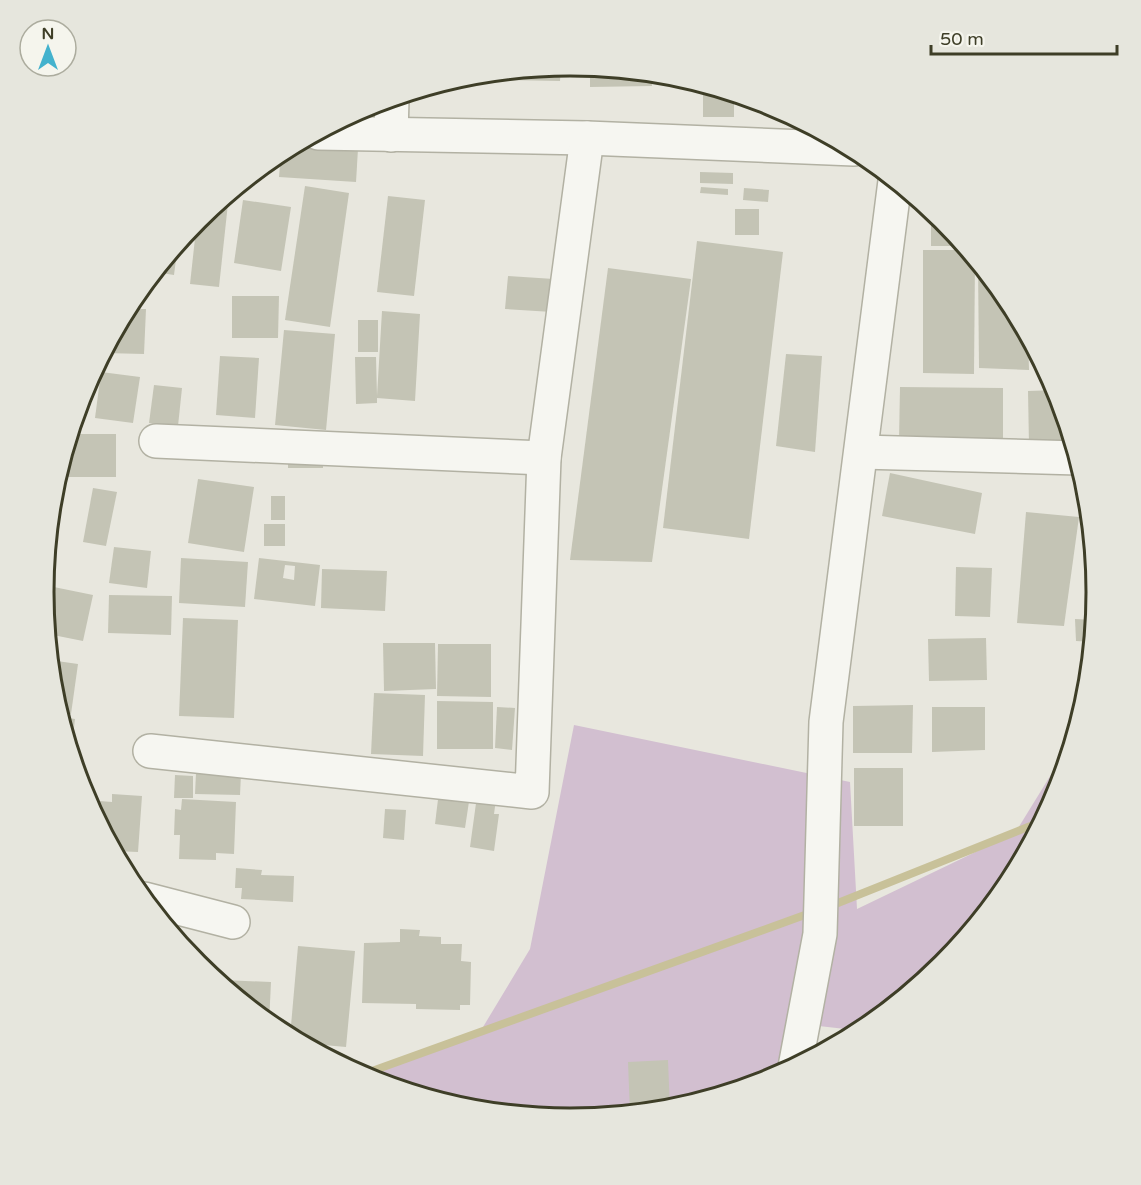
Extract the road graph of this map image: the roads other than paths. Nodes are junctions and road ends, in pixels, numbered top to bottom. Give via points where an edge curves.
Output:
1 (392, 108) edge
2 (334, 133) edge
3 (391, 135) junction
4 (587, 138) junction
5 (834, 148) edge
6 (894, 190) edge
7 (156, 441) dead end
8 (861, 452) junction
9 (544, 458) junction
10 (1069, 458) edge
11 (150, 751) dead end
12 (158, 903) edge
13 (233, 922) dead end
14 (797, 1057) edge

1 - 3 street
2 - 3 street
3 - 4 street
4 - 5 street
4 - 9 street
6 - 8 street
7 - 9 street
8 - 10 street
8 - 14 street via 826,722 819,934
9 - 11 street via 532,792
12 - 13 street

